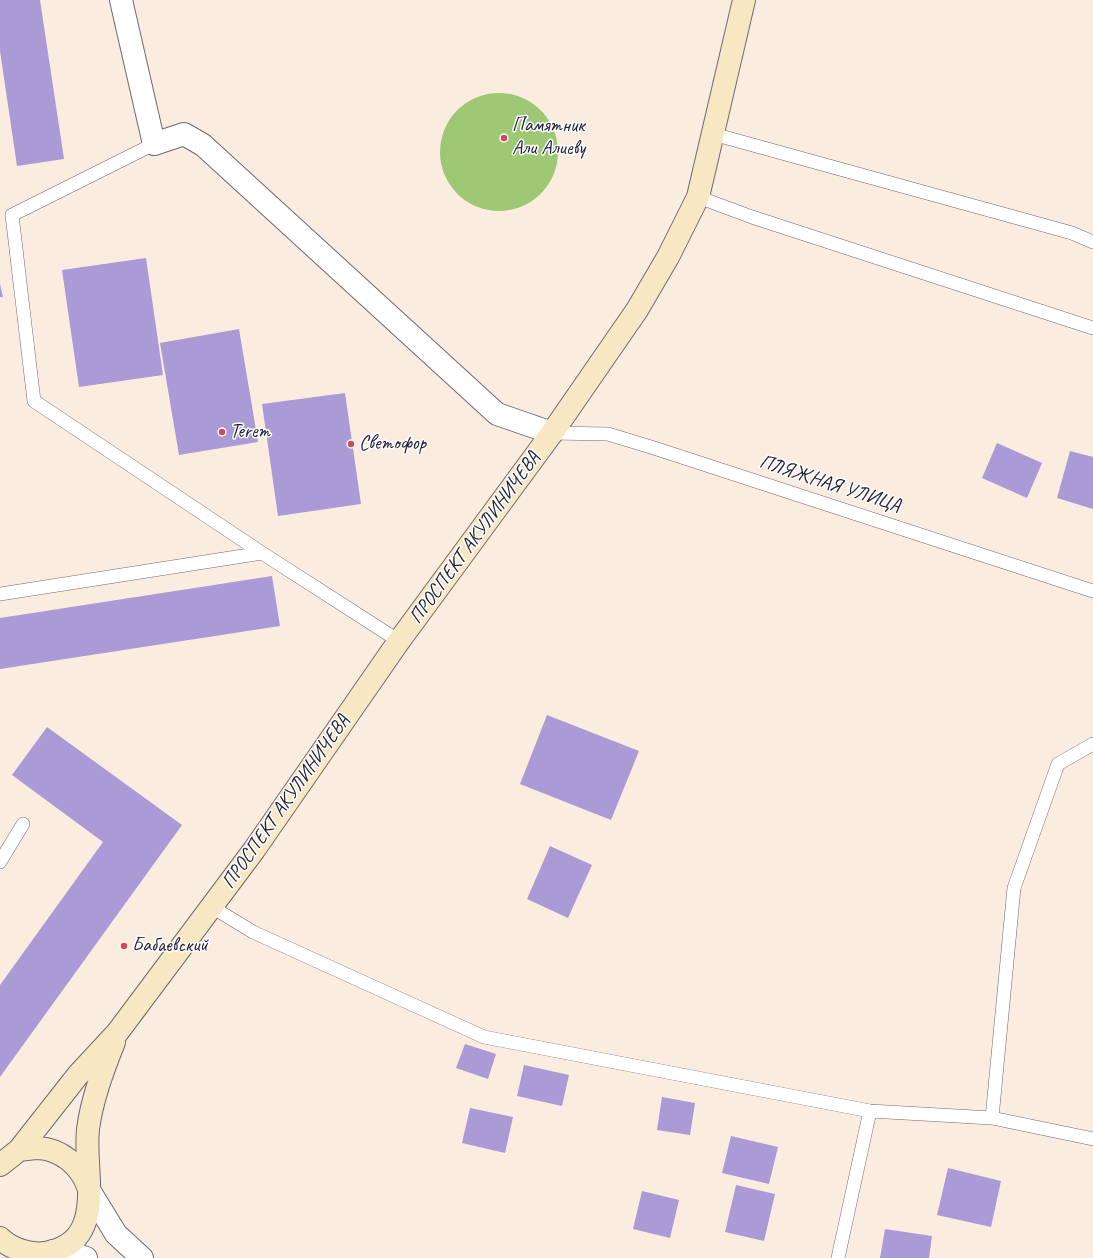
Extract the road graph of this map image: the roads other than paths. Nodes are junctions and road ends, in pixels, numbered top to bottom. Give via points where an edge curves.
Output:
1 (121, 0) edge
2 (744, 0) edge
3 (714, 134) junction
4 (154, 144) junction
5 (698, 197) junction
6 (6, 216) edge
7 (1093, 242) edge
8 (1093, 328) edge
9 (552, 434) junction
10 (262, 553) junction
11 (1093, 591) edge
12 (0, 594) edge
13 (399, 641) junction
14 (1093, 744) edge
15 (23, 824) dead end
16 (0, 862) edge
17 (212, 906) junction
18 (117, 1033) junction
19 (870, 1110) junction
20 (992, 1118) junction
21 (1093, 1139) edge
22 (9, 1150) edge
23 (0, 1165) edge
24 (89, 1190) junction
25 (0, 1238) edge
26 (45, 1255) edge
27 (86, 1258) edge
28 (142, 1258) edge
29 (838, 1258) edge

1 - 4 street
2 - 3 main road, ПРОСПЕКТ АКУЛИНИЧЕВА
3 - 5 main road, ПРОСПЕКТ АКУЛИНИЧЕВА
3 - 7 lane via 1072,233
4 - 6 lane
4 - 9 street via 184,134 203,145 497,414
5 - 8 lane
5 - 9 main road, ПРОСПЕКТ АКУЛИНИЧЕВА via 668,257 637,310
6 - 10 lane via 34,401
9 - 11 lane, ПЛЯЖНАЯ УЛИЦА via 608,434
9 - 13 main road, ПРОСПЕКТ АКУЛИНИЧЕВА
10 - 12 lane
10 - 13 lane
13 - 17 main road, ПРОСПЕКТ АКУЛИНИЧЕВА via 254,850
14 - 20 lane via 1058,764 1014,888
15 - 16 lane
17 - 18 main road, ПРОСПЕКТ АКУЛИНИЧЕВА
17 - 19 lane via 253,932 484,1037
18 - 22 main road
18 - 24 main road via 96,1090 88,1130
19 - 20 lane
19 - 29 lane
20 - 21 lane
22 - 23 main road
22 - 24 main road via 38,1148 63,1155 80,1170
24 - 26 main road via 88,1216 83,1228 65,1246
24 - 28 street via 116,1234
25 - 26 main road via 15,1248
26 - 27 street via 66,1251

